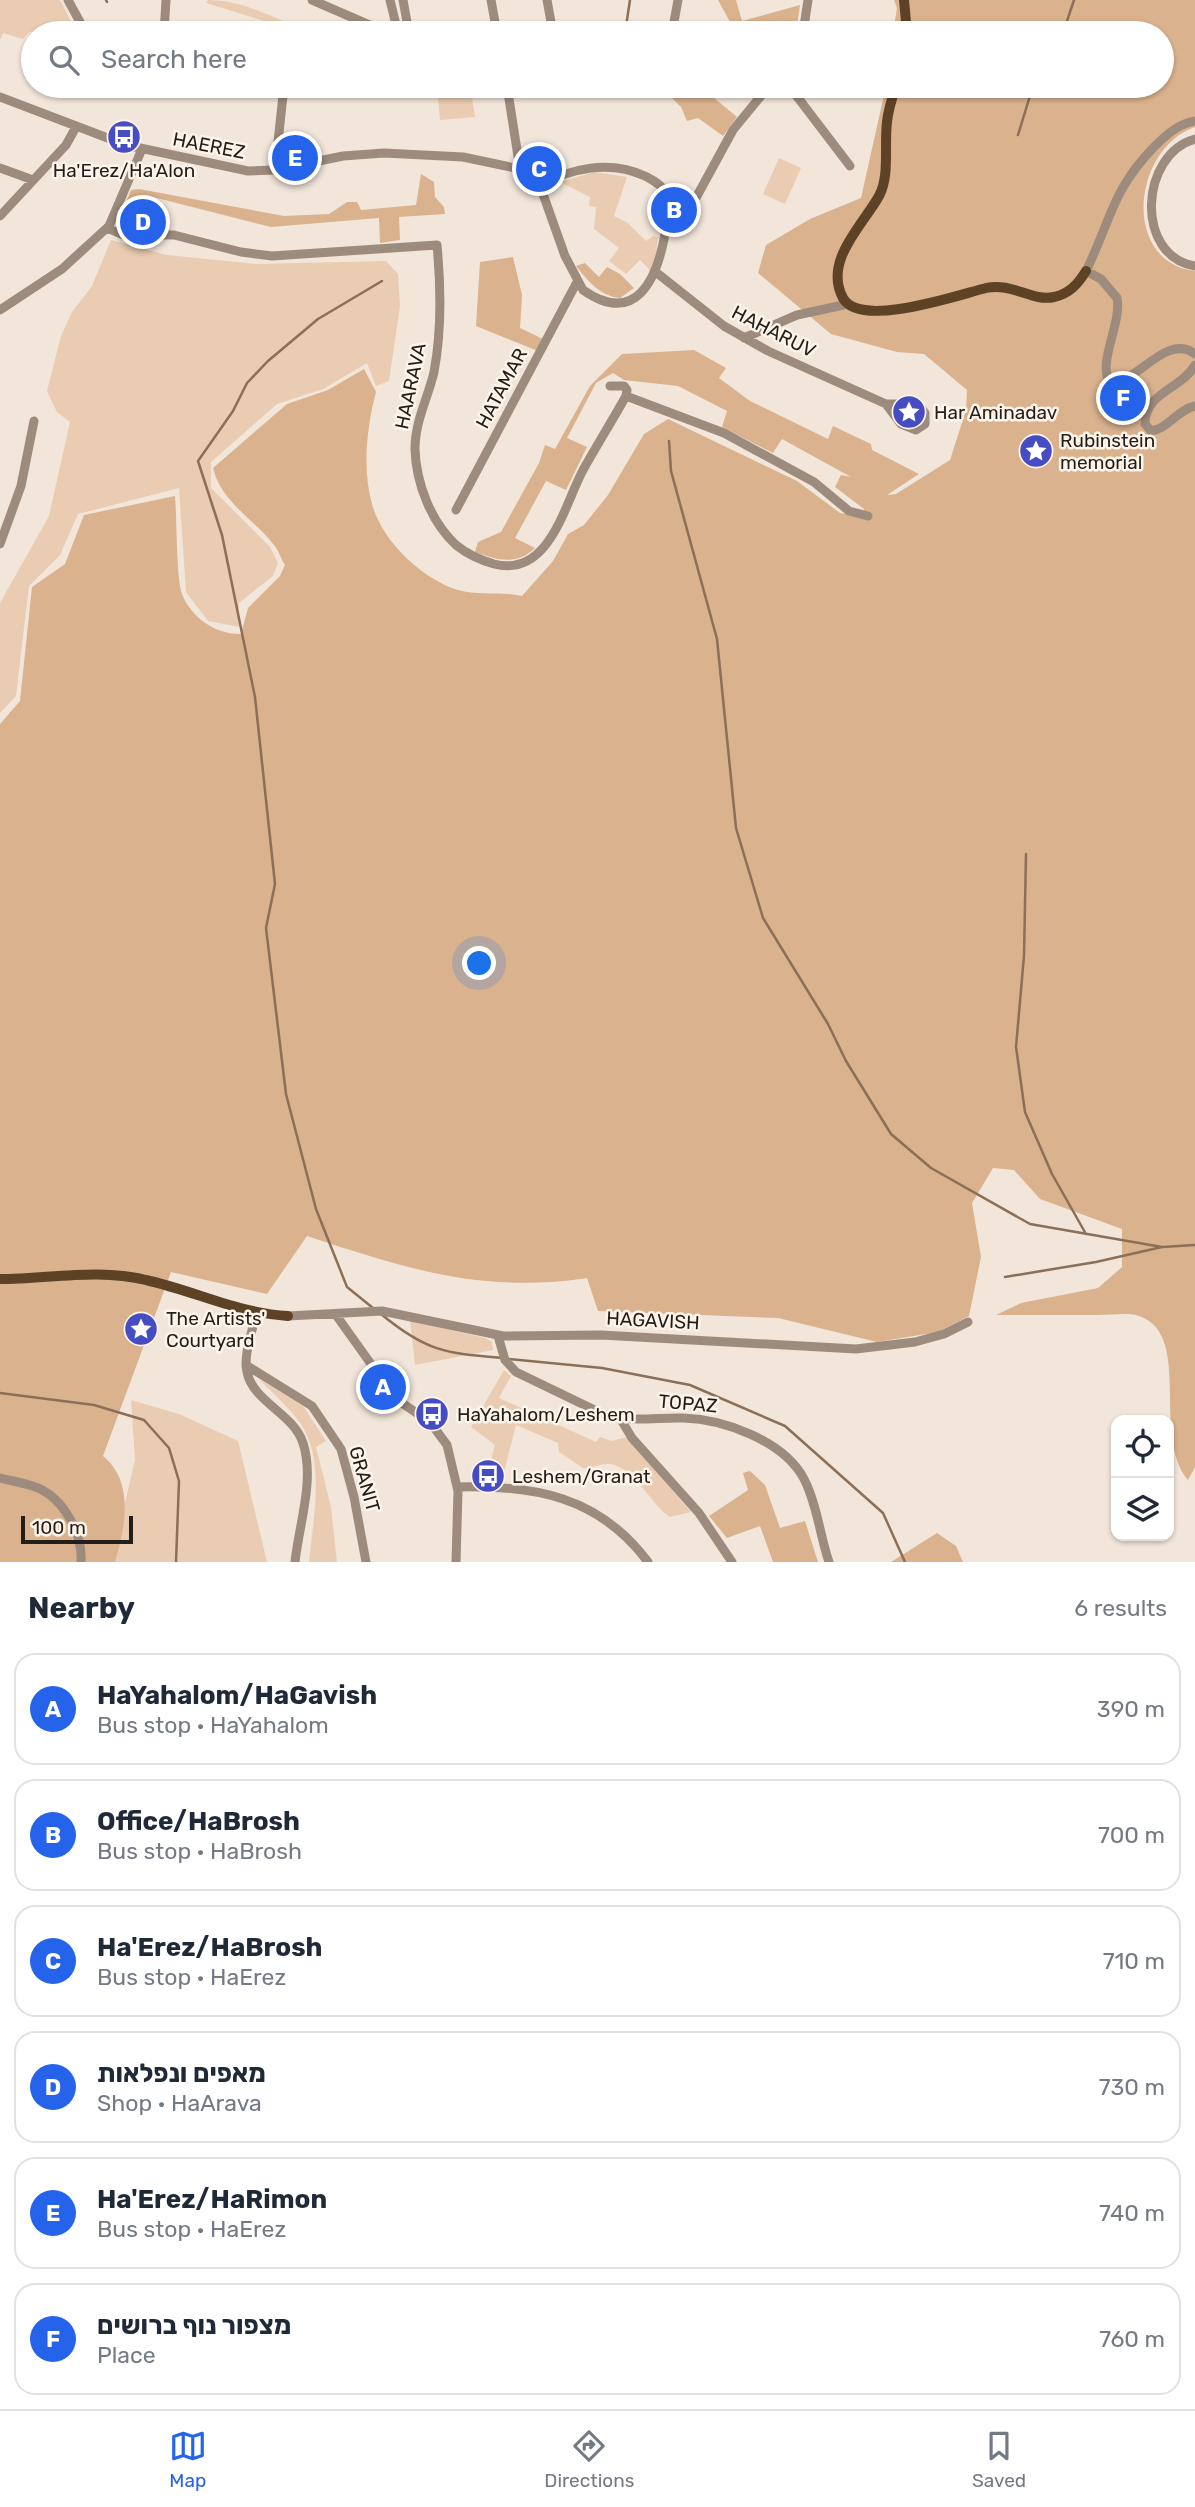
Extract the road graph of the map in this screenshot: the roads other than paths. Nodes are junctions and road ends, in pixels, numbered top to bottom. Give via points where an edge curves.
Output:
1 (68, 0) edge
2 (166, 0) edge
3 (312, 0) edge
4 (390, 0) edge
5 (403, 0) edge
6 (491, 0) edge
7 (547, 0) edge
8 (678, 0) edge
9 (808, 0) edge
10 (904, 0) edge
11 (79, 21) edge
12 (165, 21) edge
13 (360, 21) edge
14 (395, 21) edge
15 (407, 21) edge
16 (495, 21) edge
17 (551, 21) edge
18 (674, 21) edge
19 (805, 21) edge
20 (906, 21) edge
21 (0, 97) edge
22 (283, 98) edge
23 (509, 98) edge
24 (759, 98) edge
25 (798, 98) edge
26 (893, 98) edge
27 (1195, 121) edge
28 (76, 127) junction
29 (1195, 139) edge
30 (142, 149) junction
31 (850, 166) dead end
32 (0, 168) edge
33 (520, 169) junction
34 (275, 170) junction
35 (33, 180) junction
36 (537, 185) junction
37 (668, 198) junction
38 (0, 216) edge
39 (107, 228) junction
40 (1195, 266) edge
41 (1086, 271) junction
42 (656, 273) junction
43 (577, 282) junction
44 (848, 304) junction
45 (0, 310) edge
46 (744, 338) junction
47 (1195, 354) edge
48 (1195, 365) edge
49 (610, 386) dead end
50 (626, 396) junction
51 (886, 404) dead end
52 (1195, 406) edge
53 (34, 421) dead end
54 (456, 510) dead end
55 (867, 516) dead end
56 (0, 544) edge
57 (0, 1279) edge
58 (256, 1313) junction
59 (335, 1315) junction
60 (288, 1316) joint
61 (968, 1322) dead end
62 (498, 1336) junction
63 (246, 1365) junction
64 (620, 1418) junction
65 (0, 1478) edge
66 (457, 1487) junction
67 (81, 1562) edge
68 (295, 1562) edge
69 (366, 1562) edge
70 (456, 1562) edge
71 (648, 1562) edge
72 (732, 1562) edge
73 (829, 1562) edge

1 - 11 street
2 - 12 street
3 - 13 street
4 - 14 street
5 - 15 street
6 - 16 street
7 - 17 street
8 - 18 street
9 - 19 street
10 - 20 main road
21 - 28 street, HAEREZ
22 - 34 street
23 - 33 street
24 - 37 street via 733,130 697,196
25 - 31 street
26 - 44 main road via 880,195 842,258 840,289
27 - 41 street via 1166,135 1134,168 1116,195
28 - 30 street, HAEREZ
28 - 35 street
29 - 40 street via 1167,158 1151,201 1151,220 1176,260
30 - 34 street, HAEREZ via 245,170
30 - 39 street
32 - 35 street
33 - 34 street, HAEREZ via 456,156 384,153
33 - 36 street
35 - 38 street
36 - 37 street via 583,168 616,167 652,179
36 - 43 street
37 - 42 street via 670,212
39 - 45 street via 62,269
39 - 50 street, HAARAVA via 123,235 174,235 272,256 437,245 441,284 438,342 417,429 417,467 429,506 448,537 493,564 520,565 542,549
41 - 44 main road via 1075,286 1048,298 1001,286 885,311 860,310
41 - 47 street via 1107,285 1118,304 1107,362 1109,381 1124,380 1169,352 1183,348
42 - 43 street via 632,300 622,303 588,293
42 - 46 street, HAHARUV
43 - 54 street, HATAMAR
44 - 46 street via 797,315
46 - 51 street, HAHARUV
48 - 52 street via 1152,403 1145,424 1151,431 1159,430 1173,416
49 - 50 street via 624,386
50 - 55 street via 724,433 814,482 849,511
53 - 56 street via 18,497
57 - 58 main road via 98,1274 144,1279
58 - 60 main road
58 - 63 street
59 - 60 street, HAGAVISH
59 - 62 street, HAGAVISH via 389,1312
59 - 66 street via 396,1399 438,1430 451,1455
61 - 62 street, HAGAVISH via 915,1342 856,1349 601,1335
62 - 64 street, TOPAZ via 505,1360 516,1372
63 - 68 street via 250,1382 292,1422 304,1450 306,1481
63 - 69 street, GRANIT via 310,1404 341,1449
64 - 72 street via 632,1438 699,1513
64 - 73 street, TOPAZ via 686,1418 725,1424 784,1457 806,1483
65 - 67 street via 40,1489 58,1504 78,1535
66 - 70 street
66 - 71 street via 507,1486 562,1498 610,1523

